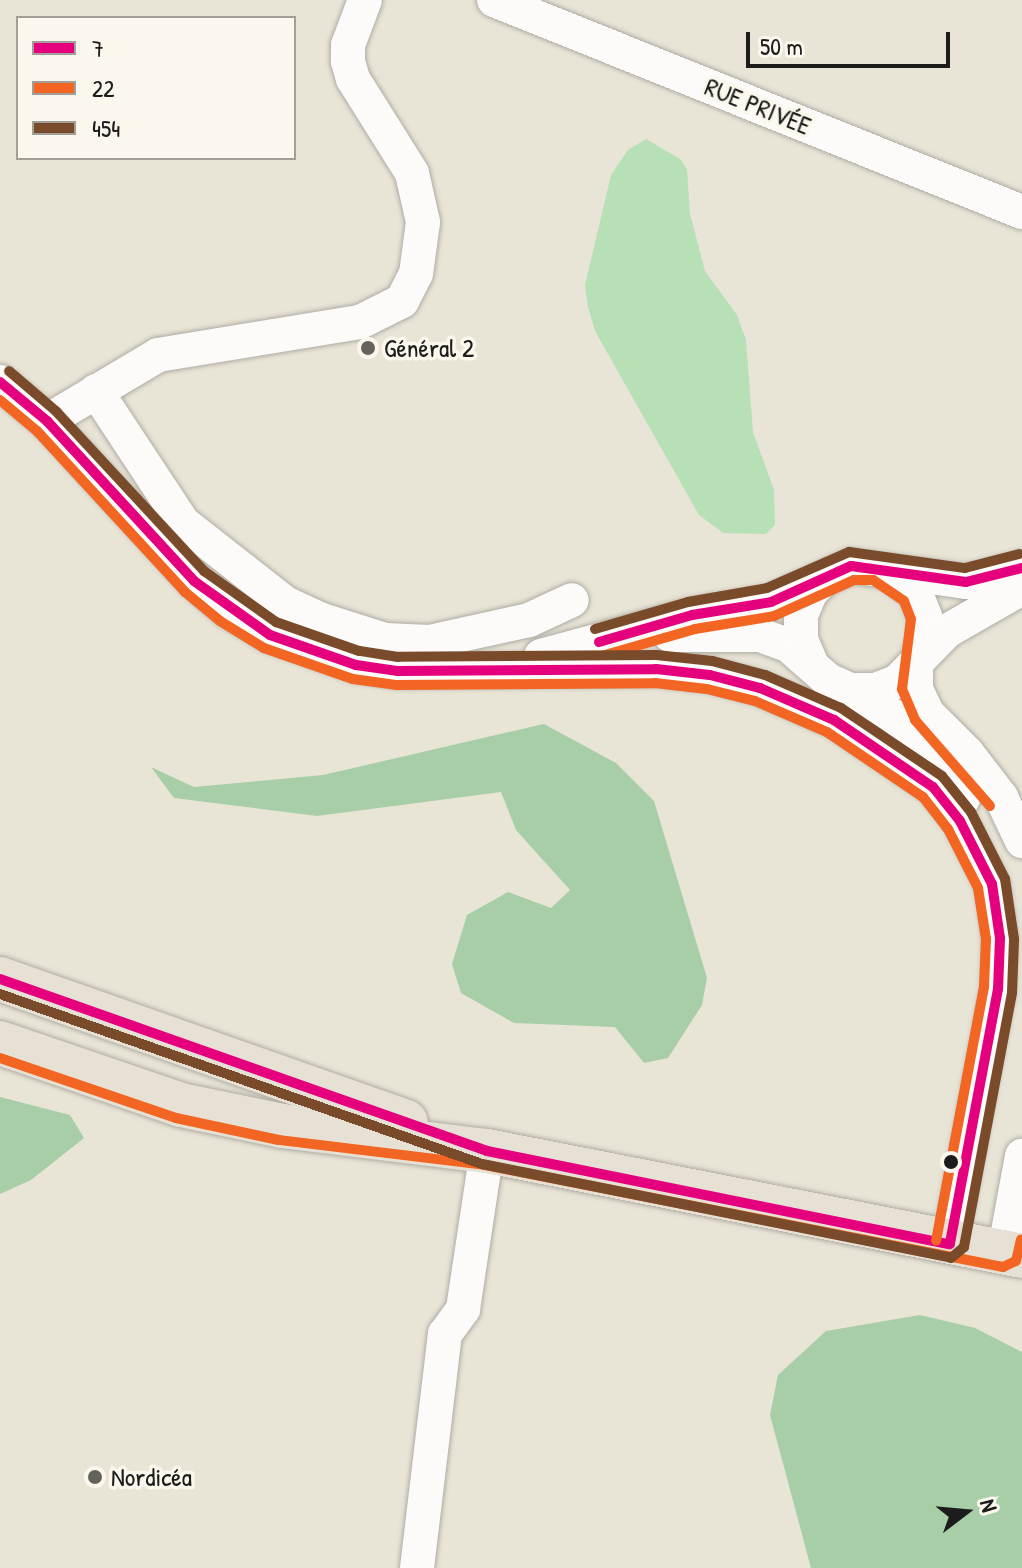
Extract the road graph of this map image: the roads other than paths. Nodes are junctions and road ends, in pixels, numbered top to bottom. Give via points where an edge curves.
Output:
1 (365, 0) edge
2 (494, 0) edge
3 (1022, 212) edge
4 (0, 382) edge
5 (96, 391) junction
6 (47, 421) junction
7 (876, 566) junction
8 (1022, 568) edge
9 (828, 575) junction
10 (1022, 588) edge
11 (572, 600) dead end
12 (641, 632) junction
13 (811, 663) junction
14 (916, 664) junction
15 (483, 670) junction
16 (850, 690) junction
17 (1022, 841) edge
18 (992, 884) junction
19 (0, 979) edge
20 (0, 1043) edge
21 (487, 1151) junction
22 (1022, 1156) edge
23 (950, 1244) junction
24 (1013, 1254) edge
25 (417, 1568) edge

1 - 5 lane via 348,45 348,61 353,79 412,173 423,222 416,274 402,301 360,322 158,355
2 - 3 lane, RUE PRIVÉE
4 - 6 lane
5 - 6 lane
5 - 11 lane via 183,523 285,603 349,631 429,642 529,620
6 - 15 lane via 194,581 270,635 356,665 430,673
7 - 8 lane via 966,582
7 - 9 lane via 851,566
7 - 14 lane via 898,575 916,593 925,616 925,641
9 - 12 lane via 771,602 692,615
9 - 13 lane via 811,592 801,615 801,640
10 - 14 lane via 947,631
12 - 13 lane via 760,635 788,645
12 - 15 lane
13 - 16 lane via 828,680
14 - 16 lane via 887,686
14 - 17 lane via 916,689 927,713 1001,797
15 - 18 lane via 656,669 760,688 834,720 933,787 960,821
16 - 18 lane via 893,716 930,750 959,790 980,836
18 - 23 lane via 1000,938 998,989
19 - 21 main road
20 - 21 main road via 181,1105 282,1126
21 - 23 main road
21 - 25 lane via 463,1309 445,1334
22 - 24 lane
23 - 24 main road

